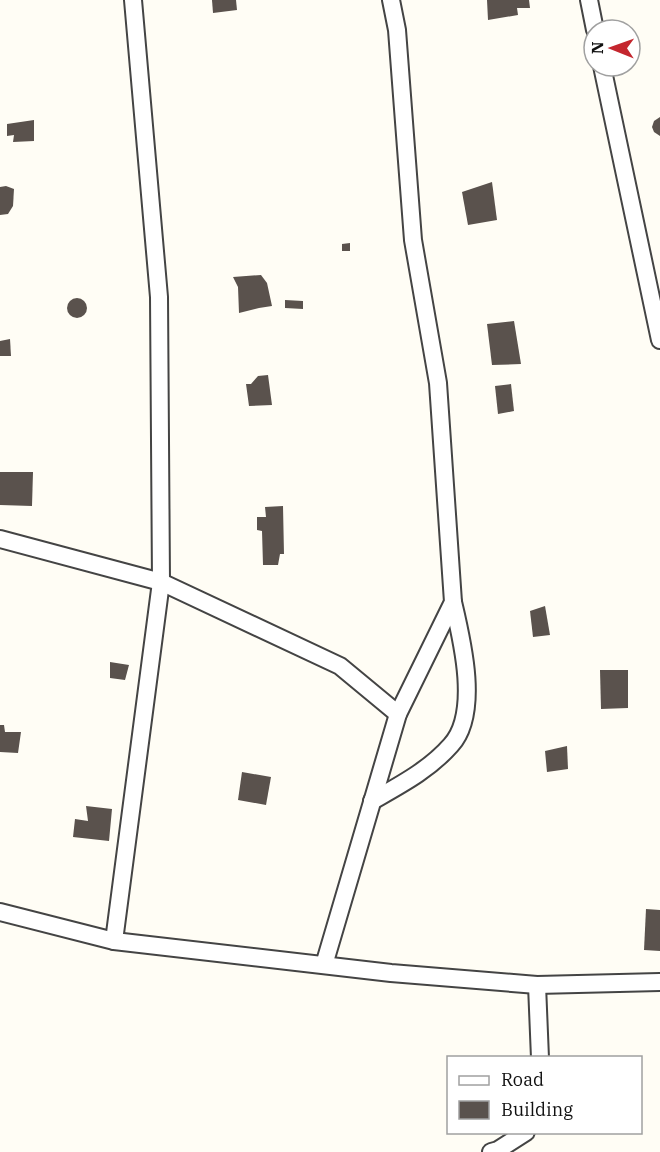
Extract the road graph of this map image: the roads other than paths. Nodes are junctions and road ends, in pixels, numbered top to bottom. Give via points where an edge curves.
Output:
1 (133, 0) edge
2 (392, 0) edge
3 (589, 0) edge
4 (593, 18) edge
5 (605, 78) edge
6 (660, 340) edge
7 (0, 539) edge
8 (161, 582) junction
9 (453, 602) junction
10 (398, 714) junction
11 (372, 801) junction
12 (0, 912) edge
13 (114, 941) junction
14 (324, 965) junction
15 (660, 982) edge
16 (537, 985) junction
17 (540, 1056) edge
18 (523, 1134) edge
19 (491, 1152) edge

1 - 8 street via 159,297
2 - 9 street via 413,240 438,383
3 - 4 street
5 - 6 street
7 - 8 street
8 - 10 street via 340,666
8 - 13 street
9 - 10 street
9 - 11 street via 467,681 465,720 453,744 418,775
10 - 11 street
11 - 14 street
12 - 13 street
13 - 14 street
14 - 16 street
15 - 16 street
16 - 17 street
18 - 19 street

